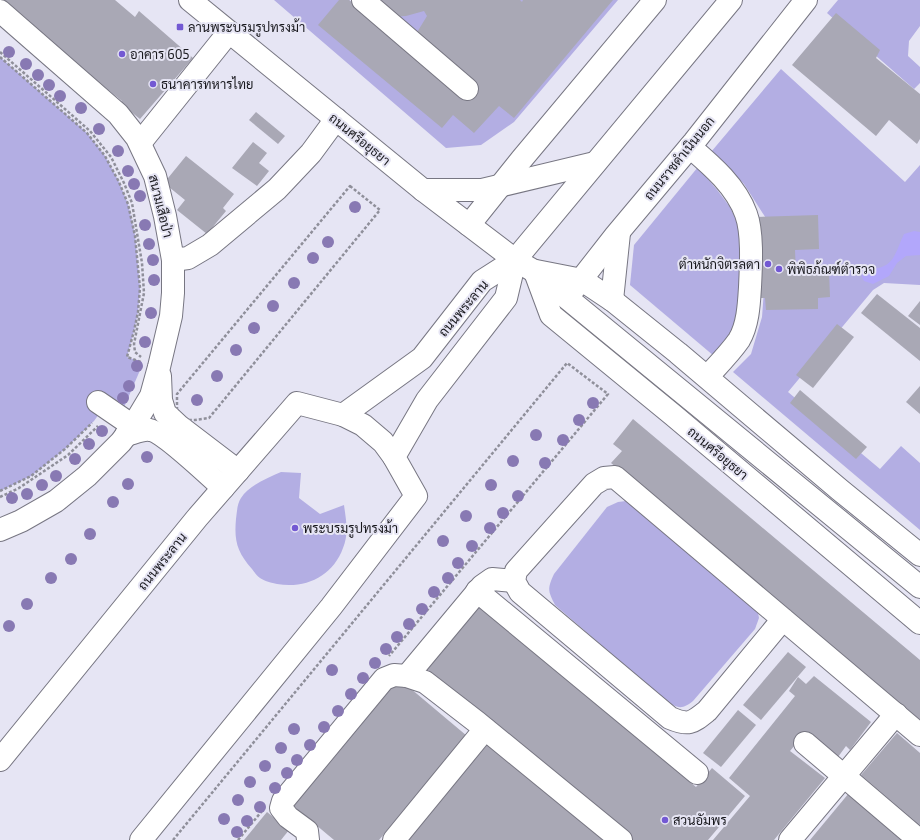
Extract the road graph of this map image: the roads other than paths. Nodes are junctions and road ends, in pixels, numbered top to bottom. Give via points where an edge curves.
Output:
1 (190, 0) edge
2 (654, 0) edge
3 (731, 0) edge
4 (806, 0) edge
5 (367, 1) edge
6 (0, 11) edge
7 (229, 32) junction
8 (467, 89) dead end
9 (336, 119) junction
10 (140, 143) junction
11 (690, 147) junction
12 (522, 160) junction
13 (595, 163) junction
14 (501, 185) junction
15 (423, 190) junction
16 (469, 225) junction
17 (619, 232) junction
18 (173, 260) junction
19 (516, 260) junction
20 (534, 271) junction
21 (582, 280) junction
22 (566, 297) junction
23 (612, 300) junction
24 (551, 315) junction
25 (148, 364) junction
26 (659, 373) junction
27 (707, 377) junction
28 (643, 391) junction
29 (690, 399) junction
30 (96, 412) road end
31 (343, 415) junction
32 (130, 431) junction
33 (394, 457) junction
34 (238, 471) junction
35 (223, 488) junction
36 (0, 530) edge
37 (858, 536) junction
38 (920, 555) edge
39 (840, 557) junction
40 (514, 581) junction
41 (920, 587) edge
42 (477, 591) junction
43 (783, 619) junction
44 (920, 623) edge
45 (407, 676) junction
46 (896, 714) junction
47 (485, 729) junction
48 (920, 734) edge
49 (805, 744) dead end
50 (0, 760) edge
51 (697, 773) dead end
52 (844, 776) junction
53 (141, 840) edge
54 (308, 840) edge
55 (394, 840) edge
56 (621, 840) edge
57 (790, 840) edge
58 (919, 840) edge

1 - 7 main road, ถนนศรีอยุธยา
2 - 12 main road
3 - 13 main road
4 - 11 main road, ถนนราชดำเนินนอก
5 - 8 main road
6 - 10 main road, สนามเสือป่า via 118,114
7 - 9 main road, ถนนศรีอยุธยา
7 - 10 main road
9 - 15 main road, ถนนศรีอยุธยา
9 - 18 main road via 311,153 277,189 210,245 188,258
10 - 18 main road, สนามเสือป่า via 155,176
11 - 17 main road, ถนนราชดำเนินนอก
11 - 27 main road via 726,181 746,213 749,226 749,306 744,327 739,340
12 - 14 main road
12 - 15 main road via 480,179
13 - 14 main road
13 - 19 main road
14 - 15 main road via 482,190
14 - 16 main road
15 - 16 main road, ถนนศรีอยุธยา
16 - 19 main road, ถนนศรีอยุธยา
17 - 21 main road, ถนนราชดำเนินนอก
17 - 23 main road
18 - 25 main road, สนามเสือป่า via 171,316
19 - 20 main road, ถนนศรีอยุธยา
19 - 31 main road, ถนนพระลาน via 482,282 422,358
19 - 33 main road, ถนนพระลาน via 506,298 427,400
20 - 21 main road, ถนนศรีอยุธยา
20 - 22 main road, ถนนศรีอยุธยา
20 - 24 main road, ถนนศรีอยุธยา
21 - 22 main road, ถนนราชดำเนินนอก
21 - 23 main road, ถนนศรีอยุธยา
22 - 24 main road, ถนนราชดำเนินนอก
22 - 26 main road, ถนนศรีอยุธยา
23 - 27 main road, ถนนศรีอยุธยา
24 - 28 main road, ถนนศรีอยุธยา
25 - 32 main road, สนามเสือป่า via 151,396
25 - 34 main road, สนามเสือป่า via 165,413
26 - 28 main road
26 - 29 main road, ถนนศรีอยุธยา
27 - 29 main road
27 - 38 main road, ถนนศรีอยุธยา
28 - 39 main road, ถนนศรีอยุธยา
29 - 37 main road, ถนนศรีอยุธยา
30 - 32 main road
31 - 33 main road, ถนนพระลาน via 363,425 383,442
31 - 34 main road, ถนนพระลาน via 297,403
32 - 35 main road via 152,430
32 - 36 main road, สนามเสือป่า via 88,476 56,501 22,521
33 - 53 main road, ถนนพระลาน via 416,496 321,620
34 - 35 main road, ถนนพระลาน
35 - 50 main road, ถนนพระลาน
37 - 39 main road
37 - 41 main road, ถนนศรีอยุธยา
39 - 44 main road, ถนนศรีอยุธยา
40 - 42 main road via 492,579
40 - 43 main road via 520,592 670,718 681,723 693,722 707,711
40 - 43 main road via 516,571 594,484 604,478 615,477
42 - 45 main road
42 - 51 main road
43 - 46 main road
45 - 47 main road via 425,682
45 - 54 main road via 384,679 283,801 281,808 288,817 307,831
46 - 48 main road
46 - 52 main road
47 - 55 main road
47 - 56 main road
49 - 52 main road
52 - 57 main road
52 - 58 main road

